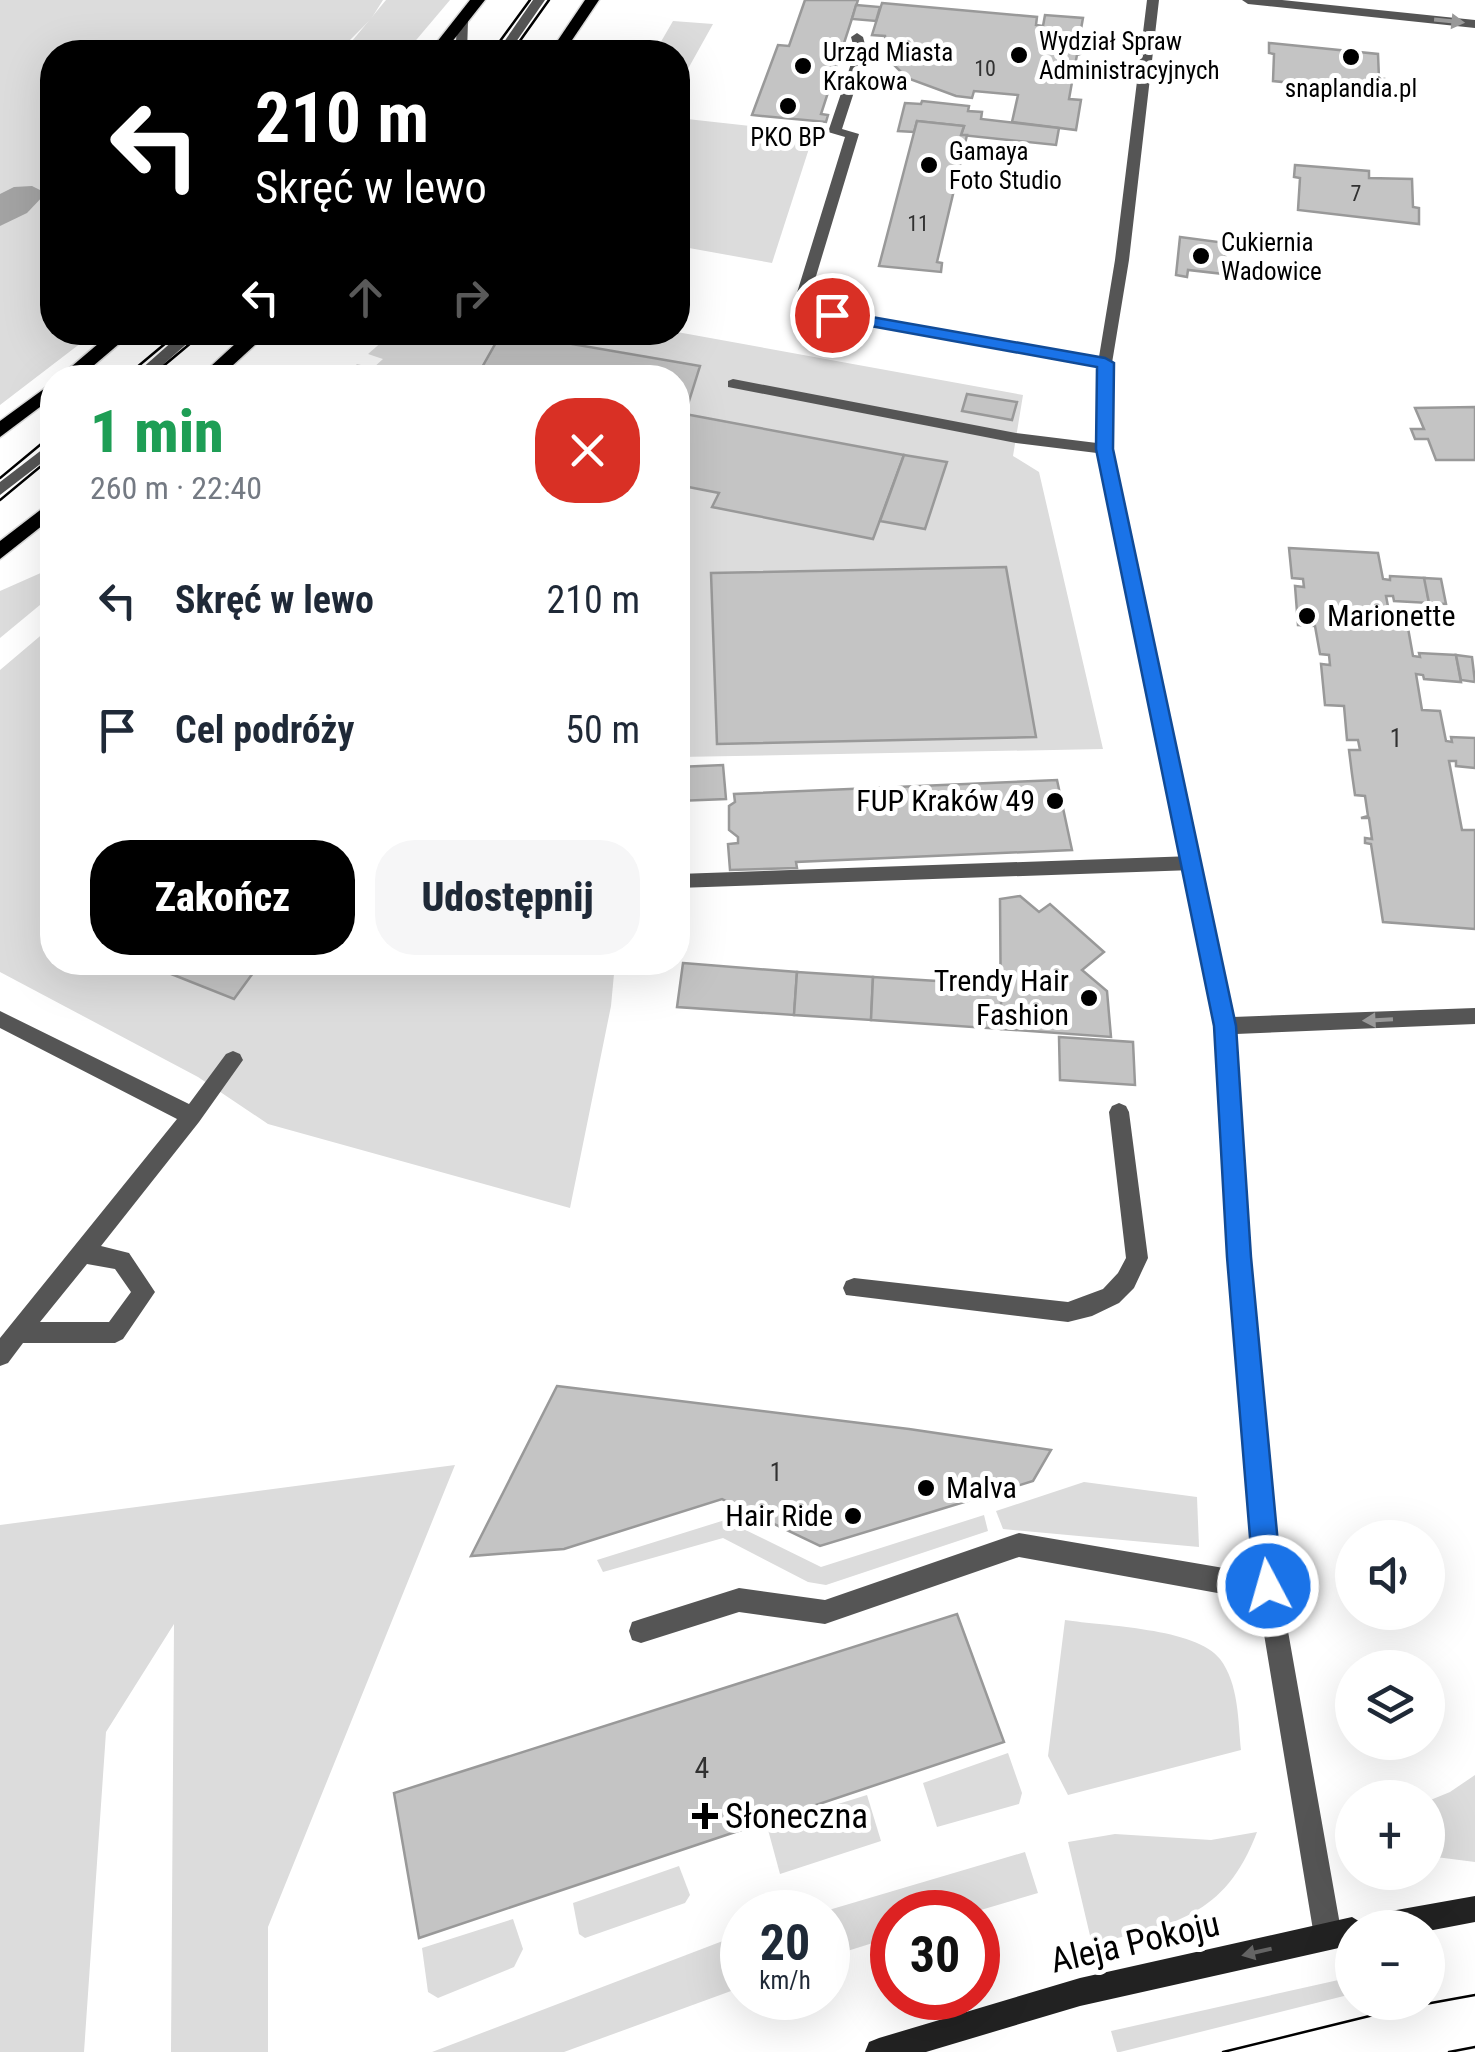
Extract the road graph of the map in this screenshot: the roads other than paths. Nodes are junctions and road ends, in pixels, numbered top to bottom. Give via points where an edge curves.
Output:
1 (478, 0) edge
2 (540, 0) edge
3 (592, 0) edge
4 (1153, 0) edge
5 (1248, 0) edge
6 (462, 21) junction
7 (1475, 24) edge
8 (857, 37) dead end
9 (446, 40) edge
10 (461, 40) edge
11 (512, 40) edge
12 (565, 40) edge
13 (108, 345) edge
14 (177, 345) edge
15 (245, 345) edge
16 (1105, 363) junction
17 (84, 365) edge
18 (154, 365) edge
19 (222, 365) edge
20 (733, 384) dead end
21 (40, 399) edge
22 (0, 431) edge
23 (1104, 449) junction
24 (40, 457) edge
25 (0, 490) edge
26 (40, 518) edge
27 (0, 552) edge
28 (1193, 864) junction
29 (690, 881) edge
30 (1475, 1016) edge
31 (0, 1019) edge
32 (1225, 1026) junction
33 (233, 1060) dead end
34 (1119, 1112) dead end
35 (192, 1116) junction
36 (82, 1253) junction
37 (854, 1288) dead end
38 (18, 1333) junction
39 (0, 1355) edge
40 (1268, 1586) junction
41 (641, 1631) dead end
42 (1475, 1909) edge
43 (1335, 1910) edge
44 (1445, 1915) edge
45 (1335, 1935) edge
46 (880, 2052) edge

1 - 6 main road
2 - 11 street
3 - 12 main road
4 - 16 street
5 -> 7 street
6 - 9 main road
6 - 10 street
8 - 16 street via 861,52 834,132 852,134 799,309
13 - 17 main road
14 - 18 street
15 - 19 main road
16 - 23 street
20 - 23 street
21 - 22 main road
23 - 28 street
24 - 25 street
26 - 27 main road
28 - 29 street
28 - 32 street
30 -> 32 street
31 - 35 street
32 - 40 street
33 - 35 street
34 - 37 street via 1137,1258 1130,1280 1115,1295 1094,1308 1068,1312
35 - 36 street
36 - 38 street
36 - 38 street via 121,1260 144,1292 114,1332
38 - 39 street
40 - 41 street via 1018,1544 825,1612 739,1600
40 - 43 street
42 - 44 main road
45 -> 46 main road, Aleja Pokoju via 1080,1992

